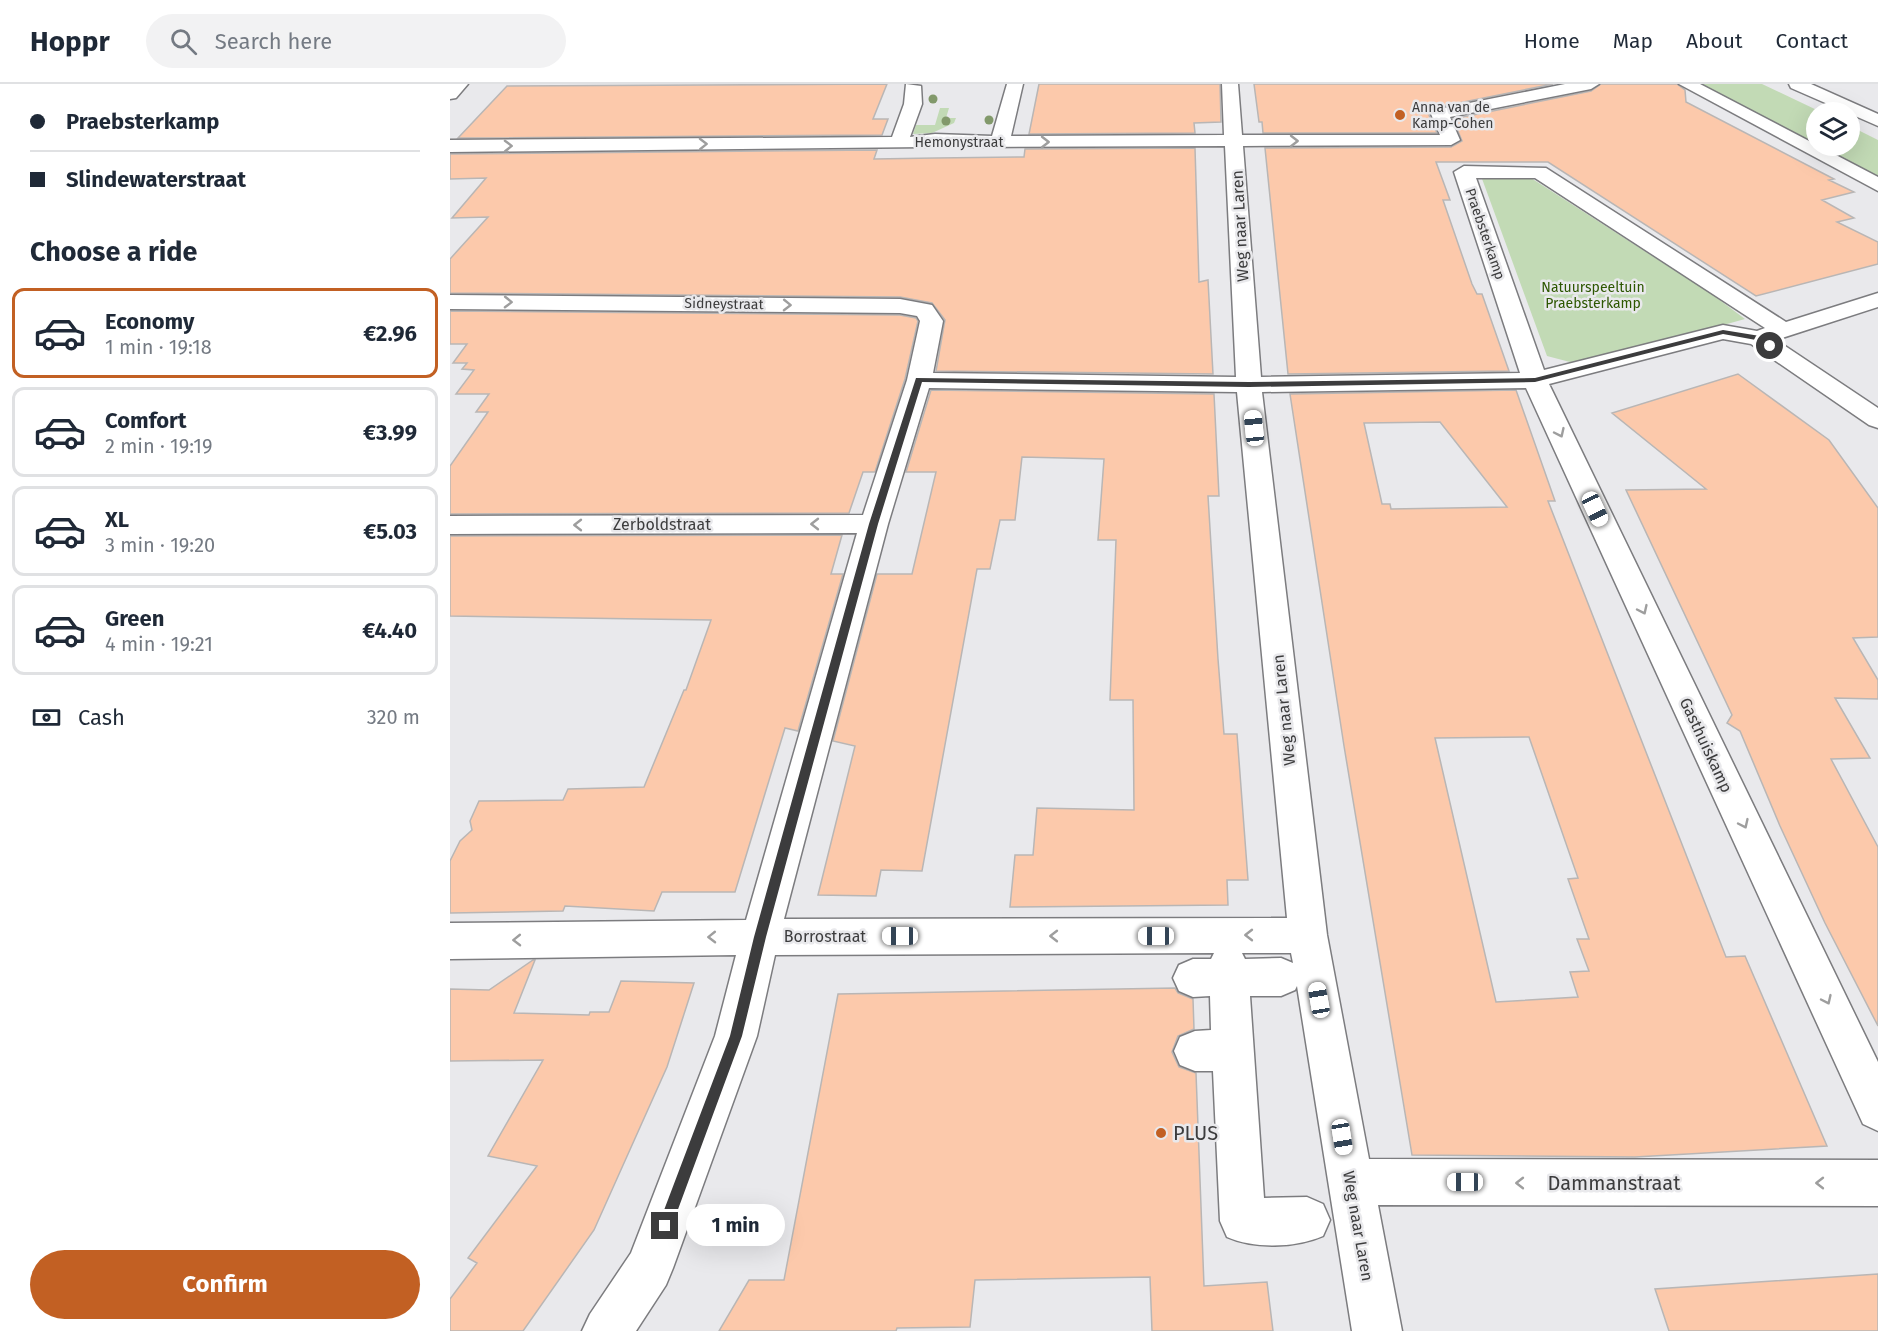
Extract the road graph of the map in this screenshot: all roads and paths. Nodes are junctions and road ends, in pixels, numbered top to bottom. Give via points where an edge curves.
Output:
1 (460, 84) edge
2 (1015, 84) edge
3 (1230, 84) edge
4 (1591, 84) edge
5 (1687, 84) edge
6 (1797, 84) edge
7 (913, 86) dead end
8 (1491, 89) dead end
9 (450, 94) edge
10 (1508, 100) junction
11 (1878, 121) edge
12 (1235, 133) junction
13 (899, 142) junction
14 (1000, 142) junction
15 (450, 146) edge
16 (1878, 185) edge
17 (1878, 300) edge
18 (450, 302) edge
19 (1782, 329) junction
20 (1758, 338) junction
21 (919, 380) junction
22 (1535, 380) junction
23 (1249, 385) junction
24 (1878, 420) edge
25 (874, 524) junction
26 (450, 525) edge
27 (1308, 935) junction
28 (760, 937) junction
29 (450, 941) edge
30 (1281, 977) dead end
31 (1878, 1109) edge
32 (1350, 1182) junction
33 (1878, 1184) edge
34 (1307, 1220) dead end
35 (607, 1331) edge
36 (1377, 1331) edge

1 - 9 street
2 - 14 street
3 - 12 street, Weg naar Laren
4 - 10 street, Hemonystraat
5 - 16 street
6 - 11 street
7 - 13 street via 913,104
8 - 10 street
10 - 12 street, Hemonystraat via 1440,114 1448,133
14 -> 12 street, Hemonystraat
12 - 23 street, Weg naar Laren
13 - 14 street, Hemonystraat
15 -> 13 street, Hemonystraat
17 - 19 street
18 -> 21 street, Sidneystraat via 915,307 924,310 932,321
19 - 20 street
19 - 22 street, Praebsterkamp via 1539,172 1464,172
20 - 22 street via 1723,332
20 - 24 street
21 - 23 street
21 - 25 street
22 - 23 street
22 -> 31 street, Gasthuiskamp
23 - 27 street, Weg naar Laren
25 -> 26 street, Zerboldstraat
25 - 28 street
27 -> 28 street, Borrostraat
27 - 32 street, Weg naar Laren
28 -> 29 street, Borrostraat
28 - 35 street via 736,1036 649,1268
30 - 34 street via 1217,973 1214,1050 1243,1221
33 -> 32 street, Dammanstraat
32 - 36 street, Weg naar Laren

